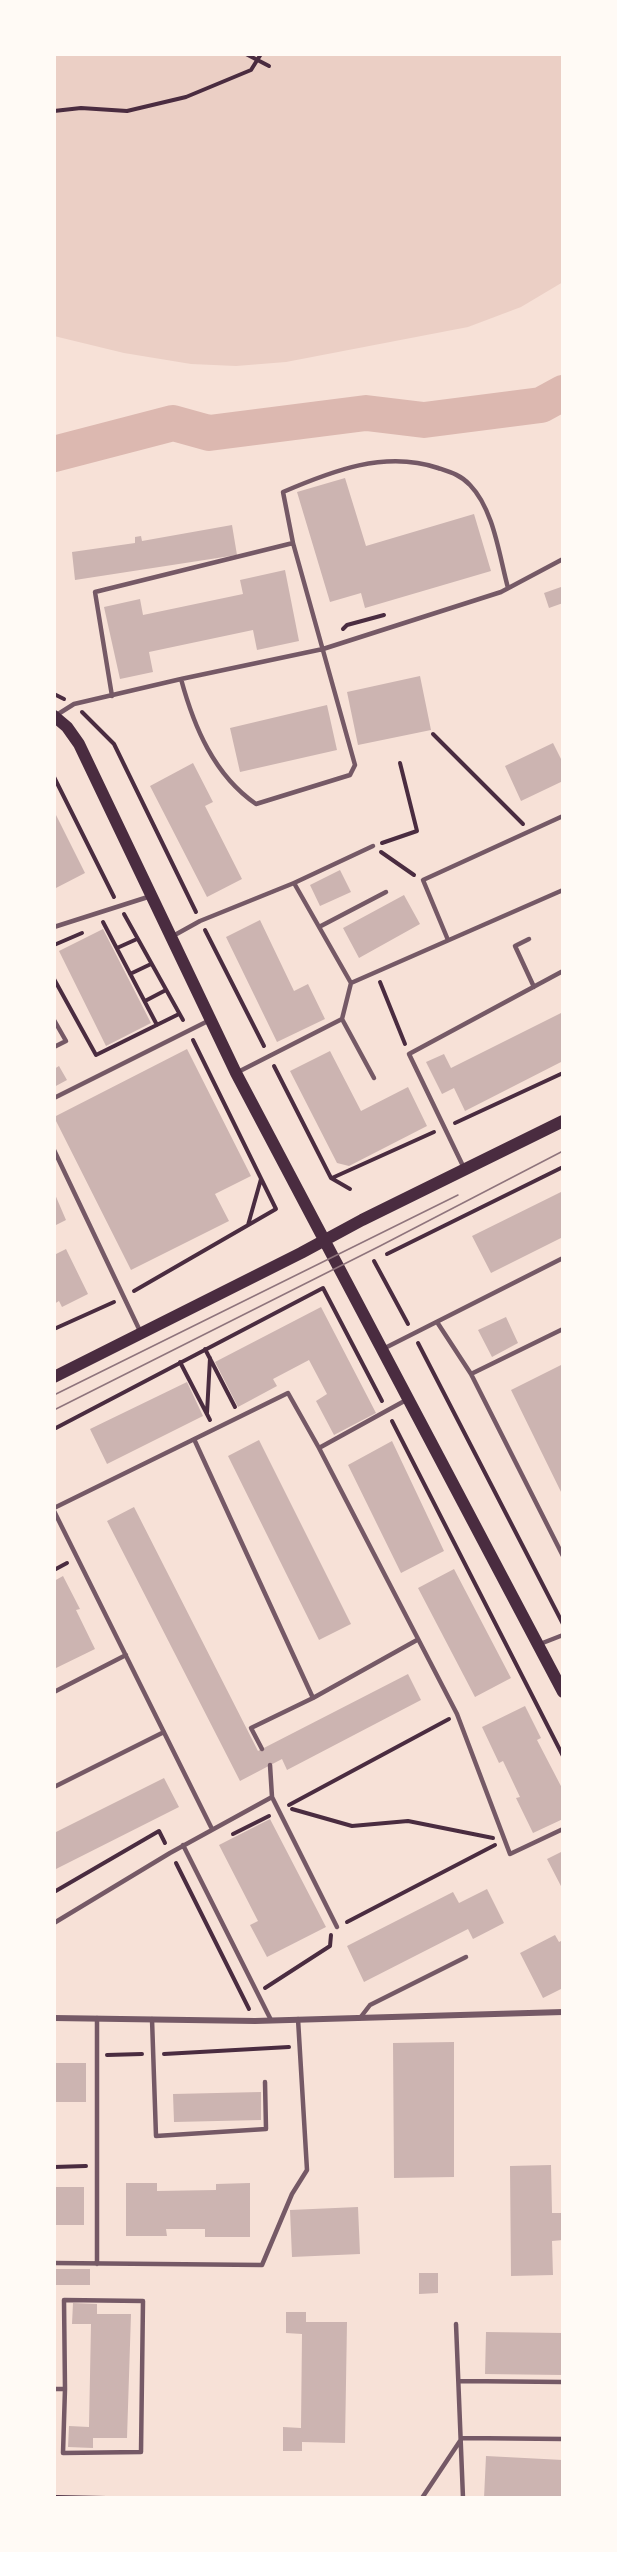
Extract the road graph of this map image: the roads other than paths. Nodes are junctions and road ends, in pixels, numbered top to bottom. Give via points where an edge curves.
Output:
1 (293, 543) junction
2 (563, 559) edge
3 (508, 588) junction
4 (323, 649) junction
5 (181, 679) junction
6 (112, 696) junction
7 (54, 716) edge
8 (563, 816) edge
9 (373, 846) road end
10 (294, 883) junction
11 (563, 890) edge
12 (386, 892) dead end
13 (151, 896) junction
14 (54, 927) edge
15 (319, 927) junction
16 (171, 937) junction
17 (529, 939) dead end
18 (448, 940) junction
19 (563, 971) edge
20 (351, 983) junction
21 (534, 987) junction
22 (342, 1019) junction
23 (54, 1020) edge
24 (211, 1020) junction
25 (54, 1047) edge
26 (236, 1073) junction
27 (374, 1078) dead end
28 (54, 1098) edge
29 (563, 1121) edge
30 (54, 1150) edge
31 (465, 1171) junction
32 (324, 1239) junction
33 (563, 1258) edge
34 (437, 1322) junction
35 (563, 1329) edge
36 (141, 1334) junction
37 (382, 1349) junction
38 (471, 1374) junction
39 (54, 1377) edge
40 (408, 1399) junction
41 (194, 1440) junction
42 (318, 1448) junction
43 (54, 1510) edge
44 (563, 1537) edge
45 (555, 1540) junction
46 (563, 1556) edge
47 (563, 1635) edge
48 (417, 1640) junction
49 (538, 1645) junction
50 (126, 1655) junction
51 (54, 1692) edge
52 (563, 1692) edge
53 (313, 1698) junction
54 (164, 1732) junction
55 (261, 1749) dead end
56 (270, 1766) dead end
57 (54, 1787) edge
58 (272, 1797) junction
59 (212, 1829) junction
60 (563, 1829) edge
61 (183, 1845) junction
62 (54, 1923) edge
63 (337, 1927) road end
64 (466, 1957) dead end
65 (563, 2012) edge
66 (54, 2018) edge
67 (97, 2018) junction
68 (360, 2018) junction
69 (152, 2019) junction
70 (298, 2019) junction
71 (271, 2020) junction
72 (265, 2082) dead end
73 (54, 2263) edge
74 (97, 2264) junction
75 (456, 2324) dead end
76 (460, 2381) junction
77 (563, 2382) edge
78 (54, 2389) edge
79 (66, 2389) junction
80 (462, 2438) junction
81 (563, 2439) edge
82 (422, 2498) edge
83 (464, 2498) edge

1 - 3 lane via 283,492 316,478 378,461 426,464 456,473 471,486 488,514
1 - 4 lane
1 - 6 lane via 95,592
2 - 3 lane
3 - 4 lane
4 - 5 lane
4 - 5 lane via 355,765 350,775 256,804 241,794 209,754
5 - 6 lane
6 - 7 lane via 74,705
7 - 13 main road via 79,744
8 - 18 lane via 423,880
9 - 10 lane
10 - 15 lane
10 - 16 lane
11 - 18 lane
12 - 15 lane
13 - 14 lane
13 - 16 main road
15 - 20 lane
16 - 24 main road
17 - 21 lane via 515,946
18 - 20 lane
19 - 21 lane
20 - 22 lane
21 - 31 lane via 409,1053
22 - 26 lane
22 - 27 lane
23 - 25 lane via 66,1041
24 - 26 main road
24 - 28 lane
26 - 32 main road
29 - 31 main road
30 - 36 lane
31 - 32 main road
32 - 36 main road
32 - 37 main road
33 - 34 lane
34 - 37 lane
34 - 38 lane
35 - 38 lane
36 - 39 main road
37 - 40 main road
38 - 45 lane
40 - 42 lane
40 - 49 main road
41 - 42 lane via 288,1393
41 - 43 lane
41 - 53 lane
42 - 48 lane
43 - 50 lane
44 - 45 lane
45 - 46 lane
47 - 49 lane
48 - 53 lane
48 - 60 lane via 457,1714 510,1854
49 - 52 main road
50 - 51 lane
50 - 54 lane
53 - 55 lane via 251,1728
54 - 57 lane
54 - 59 lane
56 - 58 lane
58 - 59 lane
58 - 63 lane
59 - 61 lane
61 - 62 lane
61 - 71 lane
64 - 68 lane via 370,2005
65 - 68 street
66 - 67 street
67 - 69 street
67 - 74 lane
68 - 70 street
69 - 71 street
69 - 72 lane via 156,2136 266,2129
70 - 71 street
70 - 74 lane via 307,2170 292,2194 262,2265
73 - 74 lane
75 - 76 lane
76 - 77 lane
76 - 80 lane
78 - 79 lane
79 - 79 lane via 63,2453 141,2452 143,2301 64,2300
80 - 81 lane
80 - 82 lane
80 - 83 lane

